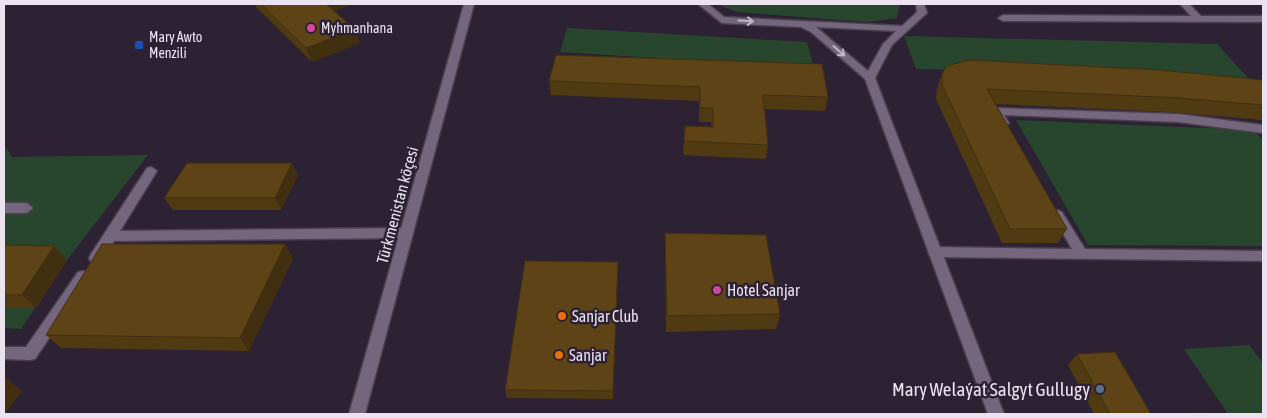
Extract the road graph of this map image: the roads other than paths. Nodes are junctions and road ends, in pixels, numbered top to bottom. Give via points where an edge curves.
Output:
1 (469, 4) edge
2 (703, 4) edge
3 (920, 4) edge
4 (1184, 4) edge
5 (1003, 18) dead end
6 (1199, 19) junction
7 (1263, 19) edge
8 (799, 24) junction
9 (904, 29) junction
10 (870, 78) junction
11 (1263, 128) edge
12 (1011, 136) edge
13 (151, 171) dead end
14 (1051, 203) edge
15 (4, 208) edge
16 (27, 208) dead end
17 (406, 233) junction
18 (111, 236) junction
19 (935, 252) junction
20 (1081, 254) junction
21 (1263, 256) edge
22 (4, 353) edge
23 (357, 414) edge
24 (996, 414) edge

1 - 17 street, Türkmenistan köçesi
2 -> 8 street via 722,20
3 - 9 street via 922,12
4 - 6 street
5 - 6 street
6 - 7 street
8 - 9 street
8 -> 10 street via 814,30
9 - 10 street via 888,44
10 - 19 street
11 - 12 street via 1178,118 996,110
13 - 18 street
14 - 20 street
15 - 16 street
17 - 18 street
17 - 23 street, Türkmenistan köçesi
18 - 22 street via 30,354
19 - 20 street
19 - 24 street
20 - 21 street

